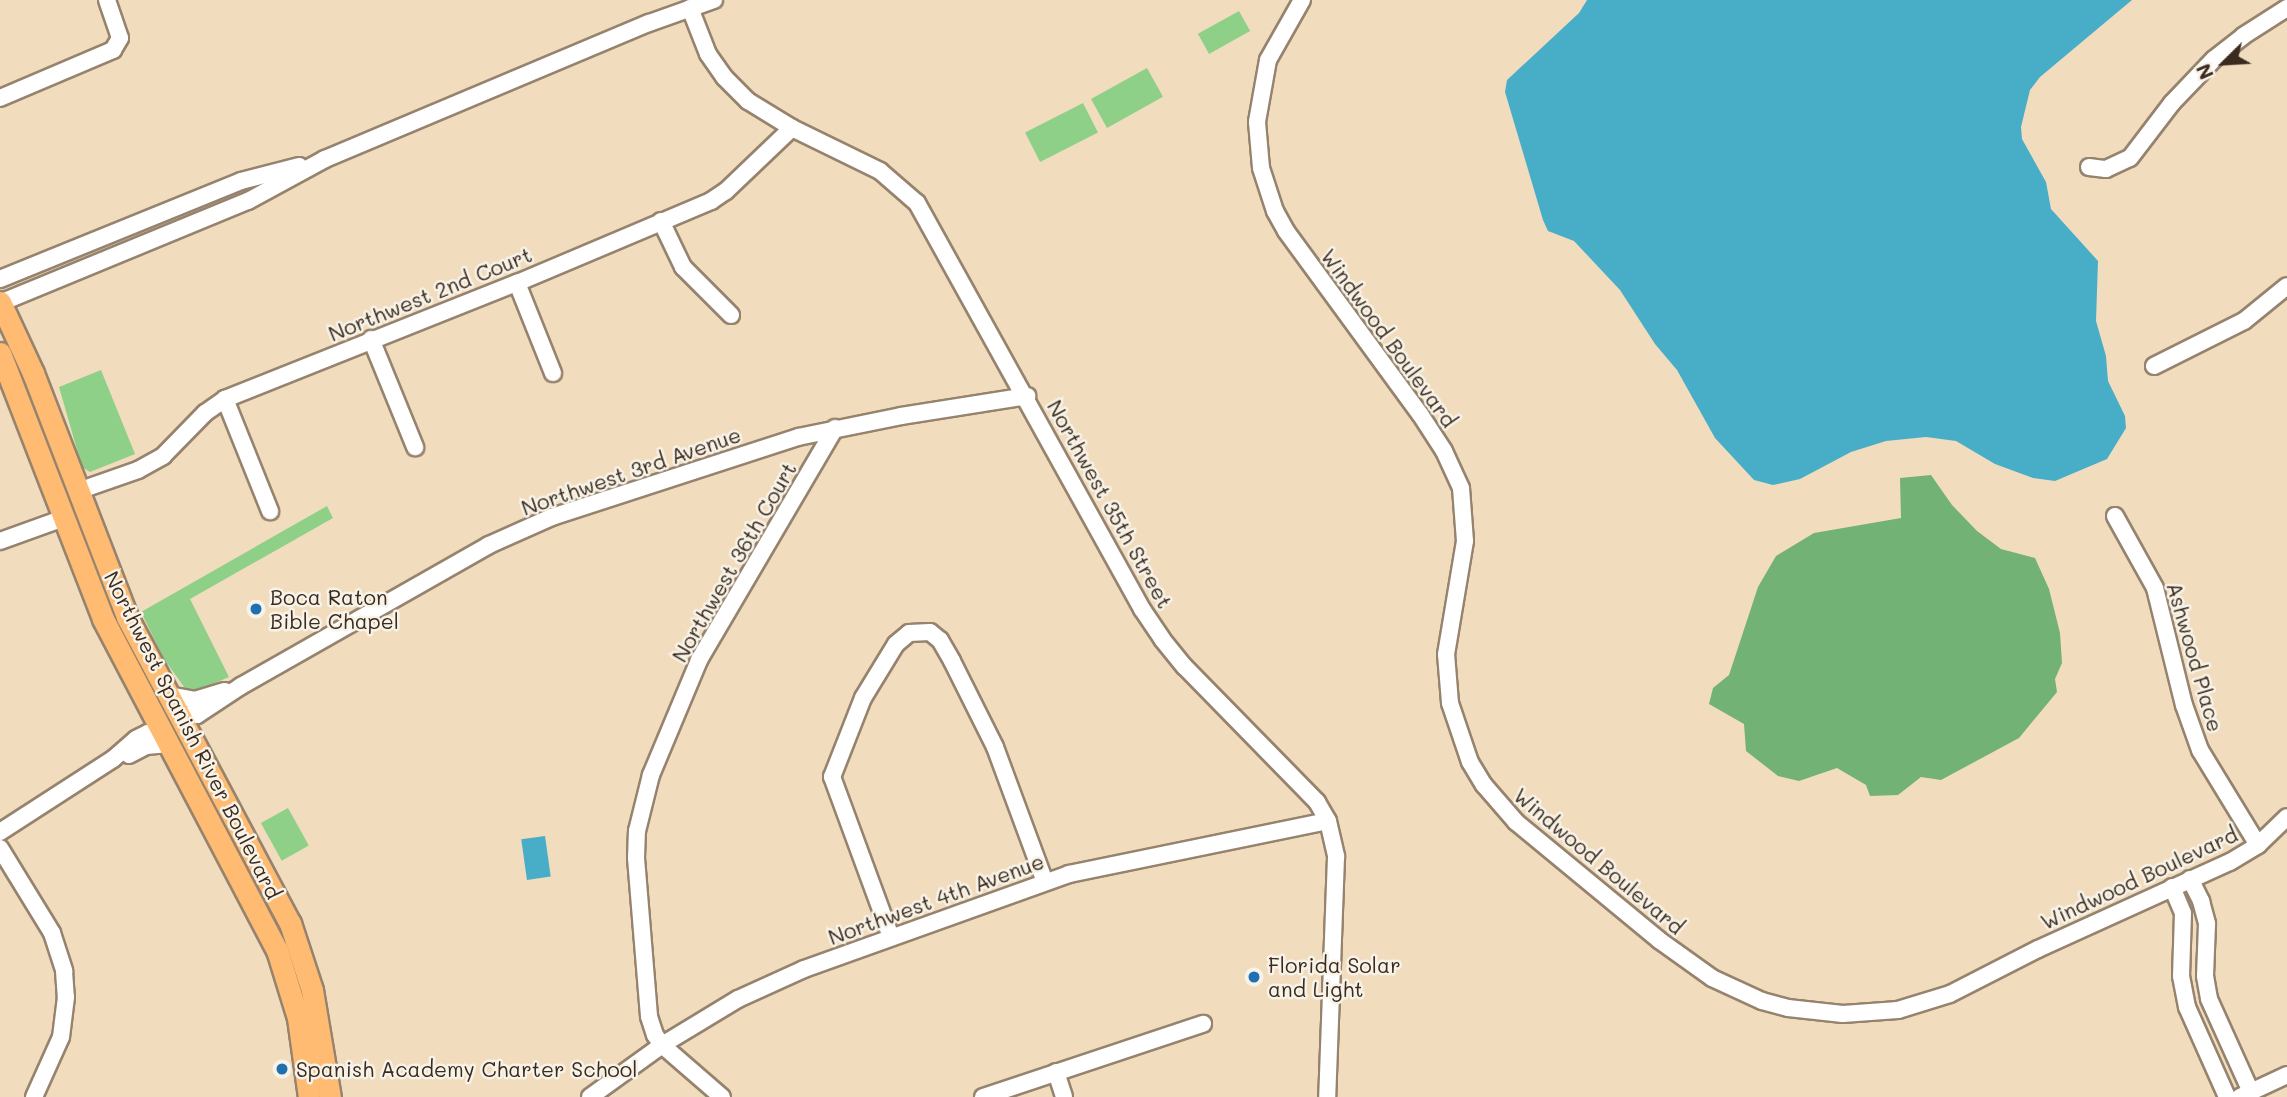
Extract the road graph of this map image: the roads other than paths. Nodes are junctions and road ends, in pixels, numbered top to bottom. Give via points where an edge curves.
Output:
1 (107, 0) edge
2 (714, 0) edge
3 (1302, 0) edge
4 (690, 8) junction
5 (2287, 9) edge
6 (0, 98) edge
7 (792, 128) junction
8 (325, 159) junction
9 (2089, 167) dead end
10 (661, 221) junction
11 (0, 279) edge
12 (517, 283) junction
13 (2287, 286) edge
14 (0, 302) edge
15 (731, 315) dead end
16 (372, 339) junction
17 (0, 353) edge
18 (2154, 366) dead end
19 (554, 373) dead end
20 (1027, 396) junction
21 (226, 399) junction
22 (835, 428) junction
23 (415, 447) dead end
24 (78, 491) junction
25 (270, 511) dead end
26 (2115, 516) dead end
27 (64, 518) junction
28 (0, 541) edge
29 (102, 615) junction
30 (241, 686) junction
31 (169, 695) junction
32 (180, 715) junction
33 (166, 739) junction
34 (2287, 817) edge
35 (1328, 821) junction
36 (242, 831) junction
37 (0, 832) edge
38 (2258, 845) junction
39 (0, 848) edge
40 (229, 856) junction
41 (2190, 878) junction
42 (1045, 882) junction
43 (2172, 887) junction
44 (891, 937) junction
45 (299, 948) junction
46 (2206, 988) junction
47 (2183, 992) junction
48 (1203, 1024) dead end
49 (662, 1045) junction
50 (1056, 1072) junction
51 (2287, 1075) edge
52 (2245, 1094) edge
53 (34, 1097) edge
54 (309, 1097) edge
55 (330, 1097) edge
56 (590, 1097) edge
57 (722, 1097) edge
58 (983, 1097) edge
59 (1064, 1097) edge
60 (1327, 1097) edge
61 (2227, 1097) edge

1 - 6 street via 120,38 117,46 102,57
2 - 4 street
3 - 43 street, Windwood Boulevard via 1266,68 1257,122 1266,190 1286,232 1420,414 1461,488 1465,541 1446,654 1450,703 1470,762 1483,785 1516,822 1694,967 1762,1001 1815,1012 1870,1013 1937,999
4 - 7 street, Northwest 35th Street via 708,54 723,77 758,109
4 - 8 street
5 - 9 street via 2205,67 2130,158 2106,169
7 - 10 street, Northwest 2nd Court via 726,191
7 - 20 street, Northwest 35th Street via 880,171 917,202
8 - 11 street via 241,181
8 - 14 street via 248,201
10 - 12 street, Northwest 2nd Court
10 - 15 street via 683,267
12 - 16 street, Northwest 2nd Court
12 - 19 street
13 - 18 street via 2244,321
14 - 24 main road, Northwest Spanish River Boulevard
16 - 21 street, Northwest 2nd Court
16 - 23 street
17 - 27 main road, Northwest Spanish River Boulevard
20 - 22 street, Northwest 3rd Avenue
20 - 35 street, Northwest 35th Street via 1162,639 1311,793
21 - 24 street, Northwest 2nd Court via 205,413 163,456
21 - 25 street
22 - 30 street, Northwest 3rd Avenue via 539,523 489,545
22 - 49 street, Northwest 36th Court via 699,660 647,786 636,858 649,1016
24 - 31 main road, Northwest Spanish River Boulevard via 119,599
26 - 38 street, Ashwood Place via 2155,588 2200,750
27 - 28 street
27 - 29 main road, Northwest Spanish River Boulevard
29 - 32 main road via 125,643 161,704
29 - 33 main road, Northwest Spanish River Boulevard
30 - 31 street, Northwest 3rd Avenue via 195,700
30 - 32 street, Northwest 3rd Avenue via 197,715
31 - 32 main road, Northwest Spanish River Boulevard
32 - 36 main road, Northwest Spanish River Boulevard
33 - 36 main road via 182,744 218,806
33 - 37 street via 144,735
33 - 40 main road, Northwest Spanish River Boulevard
34 - 38 street, Windwood Boulevard
35 - 42 street, Northwest 4th Avenue via 1093,868
35 - 60 street, Northwest 35th Street via 1336,857
36 - 45 main road, Northwest Spanish River Boulevard
38 - 41 street, Windwood Boulevard
39 - 53 street via 52,933 64,971 66,1011 61,1037
40 - 45 main road via 272,919
40 - 54 main road, Northwest Spanish River Boulevard via 284,968 298,1018
41 - 43 street, Windwood Boulevard
41 - 46 street via 2207,924
42 - 44 street, Northwest 4th Avenue
42 - 44 street via 995,747 940,640 930,632 909,633 896,644 863,698 832,777
43 - 47 street via 2183,913
44 - 49 street, Northwest 4th Avenue via 777,980
45 - 55 main road, Northwest Spanish River Boulevard via 316,1011
46 - 47 street
46 - 52 street
47 - 61 street
48 - 50 street
49 - 56 street, Northwest 4th Avenue
49 - 57 street
50 - 58 street
50 - 59 street
51 - 52 street

